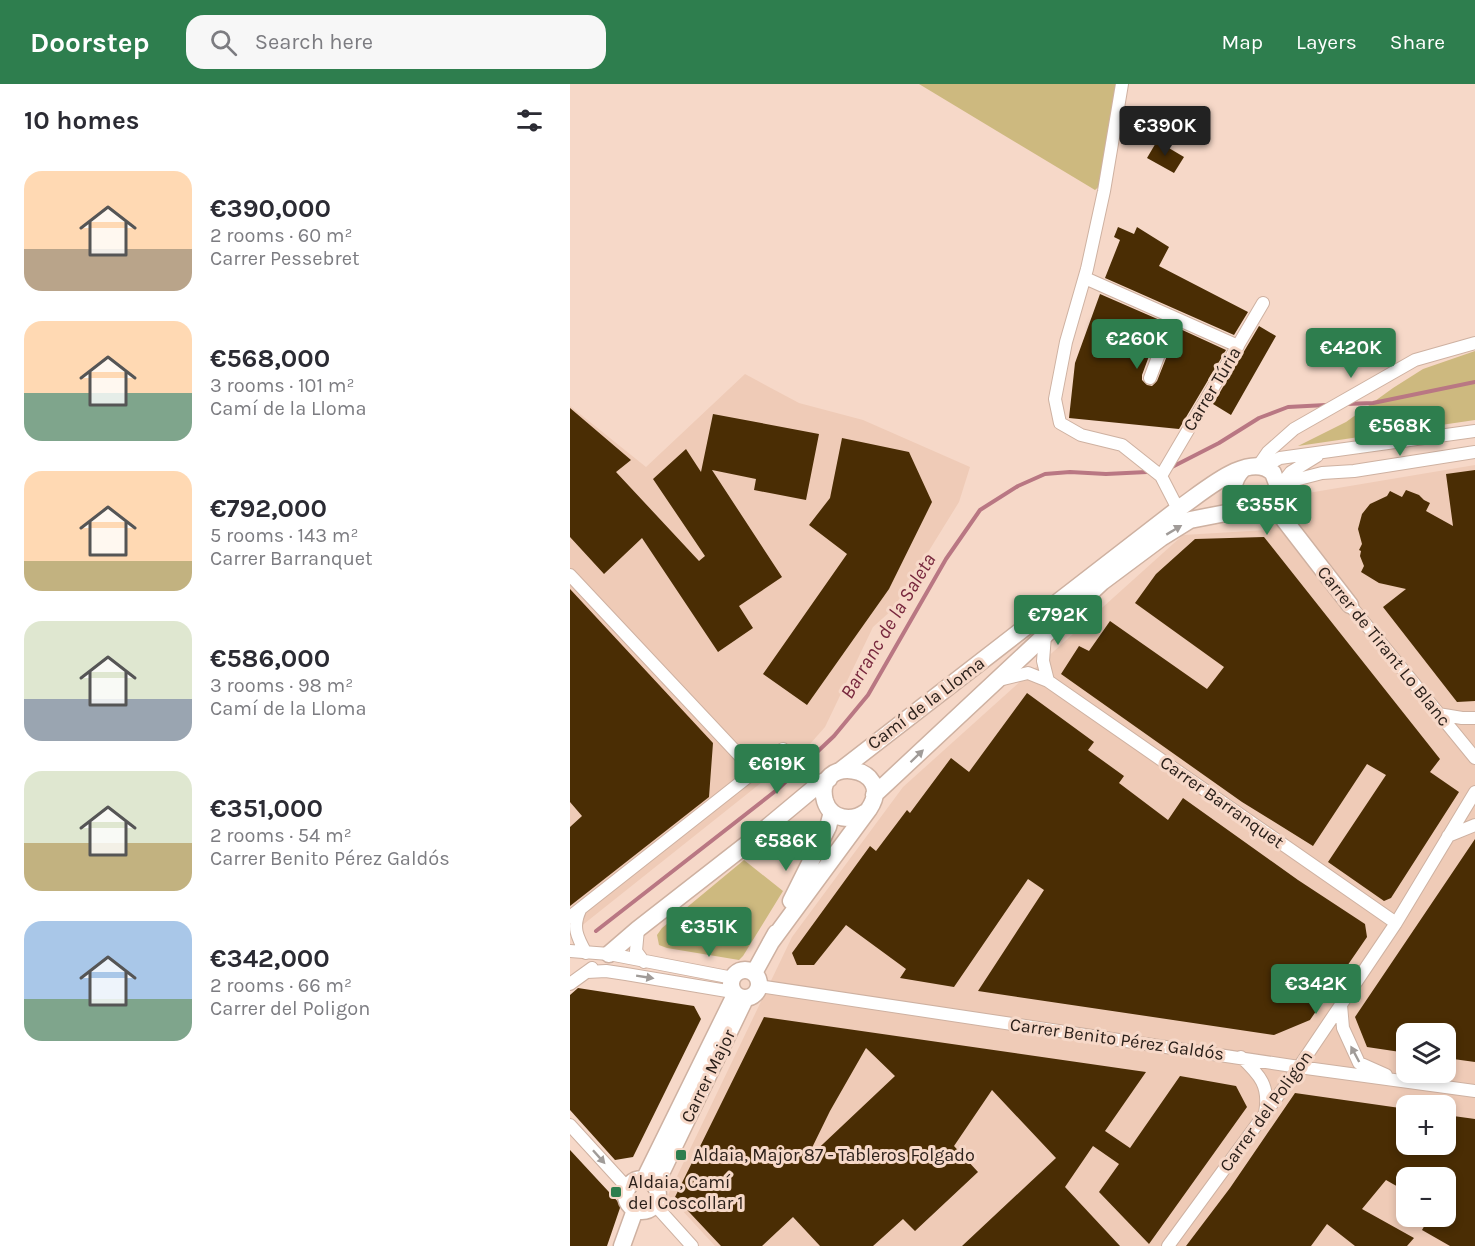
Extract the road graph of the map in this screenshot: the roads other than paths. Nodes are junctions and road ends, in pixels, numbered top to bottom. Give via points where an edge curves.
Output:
1 (1122, 84) edge
2 (1085, 278) junction
3 (1263, 303) dead end
4 (1173, 317) junction
5 (1475, 343) edge
6 (1238, 346) junction
7 (1150, 378) dead end
8 (1475, 430) edge
9 (1475, 452) edge
10 (1321, 454) junction
11 (1256, 467) junction
12 (1161, 476) junction
13 (1268, 503) junction
14 (1178, 509) junction
15 (570, 575) edge
16 (1350, 605) joint
17 (1045, 635) junction
18 (996, 681) junction
19 (1048, 681) junction
20 (1438, 714) junction
21 (1475, 718) edge
22 (783, 749) dead end
23 (1475, 758) edge
24 (754, 771) junction
25 (835, 774) junction
26 (1475, 792) edge
27 (874, 795) junction
28 (829, 808) junction
29 (866, 812) junction
30 (1475, 825) edge
31 (1449, 836) junction
32 (747, 844) junction
33 (575, 913) edge
34 (1396, 923) junction
35 (638, 928) junction
36 (771, 942) junction
37 (570, 951) edge
38 (586, 953) junction
39 (609, 954) junction
40 (644, 962) junction
41 (587, 972) junction
42 (757, 980) junction
43 (570, 984) edge
44 (736, 991) junction
45 (1341, 1005) junction
46 (1241, 1057) junction
47 (1299, 1067) junction
48 (1396, 1079) edge
49 (1396, 1080) edge
50 (1419, 1083) edge
51 (1475, 1091) edge
52 (1265, 1114) junction
53 (570, 1125) edge
54 (643, 1184) junction
55 (655, 1205) junction
56 (635, 1210) junction
57 (622, 1246) edge
58 (692, 1246) edge
59 (1168, 1246) edge

1 - 2 street
2 - 4 street
2 - 12 street via 1066,342 1055,399 1060,423 1081,435 1122,445
3 - 6 street, Carrer Túria
4 - 6 street
4 - 7 street
5 - 11 street, Camí de la Lloma via 1415,360 1395,371 1294,429
6 - 12 street, Carrer Túria
8 - 10 street, Camí de la Lloma
9 - 13 street via 1322,473 1294,480
10 - 11 street, Camí de la Lloma via 1280,458
10 - 13 street, Camí de la Lloma via 1291,472
11 - 13 street via 1276,478
11 - 13 street via 1235,480 1234,494 1241,505
11 - 14 street, Camí de la Lloma via 1226,476
12 - 14 street
13 - 16 street, Carrer de Tirant Lo Blanc
17 -> 13 street, Camí de la Lloma via 1102,582 1190,520
14 - 25 street, Camí de la Lloma
15 - 24 street
16 - 20 street, Carrer de Tirant Lo Blanc
17 - 18 street, Camí de la Lloma
17 - 19 street via 1043,661
18 - 19 street, Carrer Barranquet via 1028,673
27 -> 18 street, Camí de la Lloma
19 - 34 street, Carrer Barranquet
20 - 21 street
20 - 23 street, Carrer de Tirant Lo Blanc
22 - 24 street
24 - 33 street
25 - 27 street via 857,770 865,774
25 - 28 street via 824,791
25 - 32 street, Camí de la Lloma
26 - 31 street, Carrer del Poligon
27 - 29 street
28 - 29 street via 846,819
28 - 32 street via 808,805
28 - 36 street via 825,834
29 - 36 street
30 - 31 street
31 - 34 street, Carrer del Poligon
32 - 35 street
33 - 38 street via 577,938
34 - 45 street, Carrer del Poligon
35 - 39 street
35 - 40 street via 636,951
36 - 42 street
37 - 38 street
38 - 39 street
39 - 40 street
39 - 41 street
40 - 44 street
41 - 43 street
41 -> 44 street via 606,971
42 - 44 street, Carrer Major via 755,995
42 - 44 street via 745,970 735,974
42 - 46 street, Carrer Benito Pérez Galdós
44 - 54 street, Carrer Major
45 - 47 street, Carrer del Poligon
48 -> 45 street via 1359,1063 1343,1028
46 - 47 street, Carrer Benito Pérez Galdós
46 - 52 street via 1257,1072 1265,1087
47 - 49 street, Carrer Benito Pérez Galdós
47 - 52 street, Carrer del Poligon
50 - 51 street, Carrer Benito Pérez Galdós
52 - 59 street, Carrer del Poligon
53 -> 54 street via 623,1183
54 - 55 street via 658,1196
54 - 56 street via 626,1197
55 - 56 street via 646,1211
55 - 58 street
56 - 57 street

